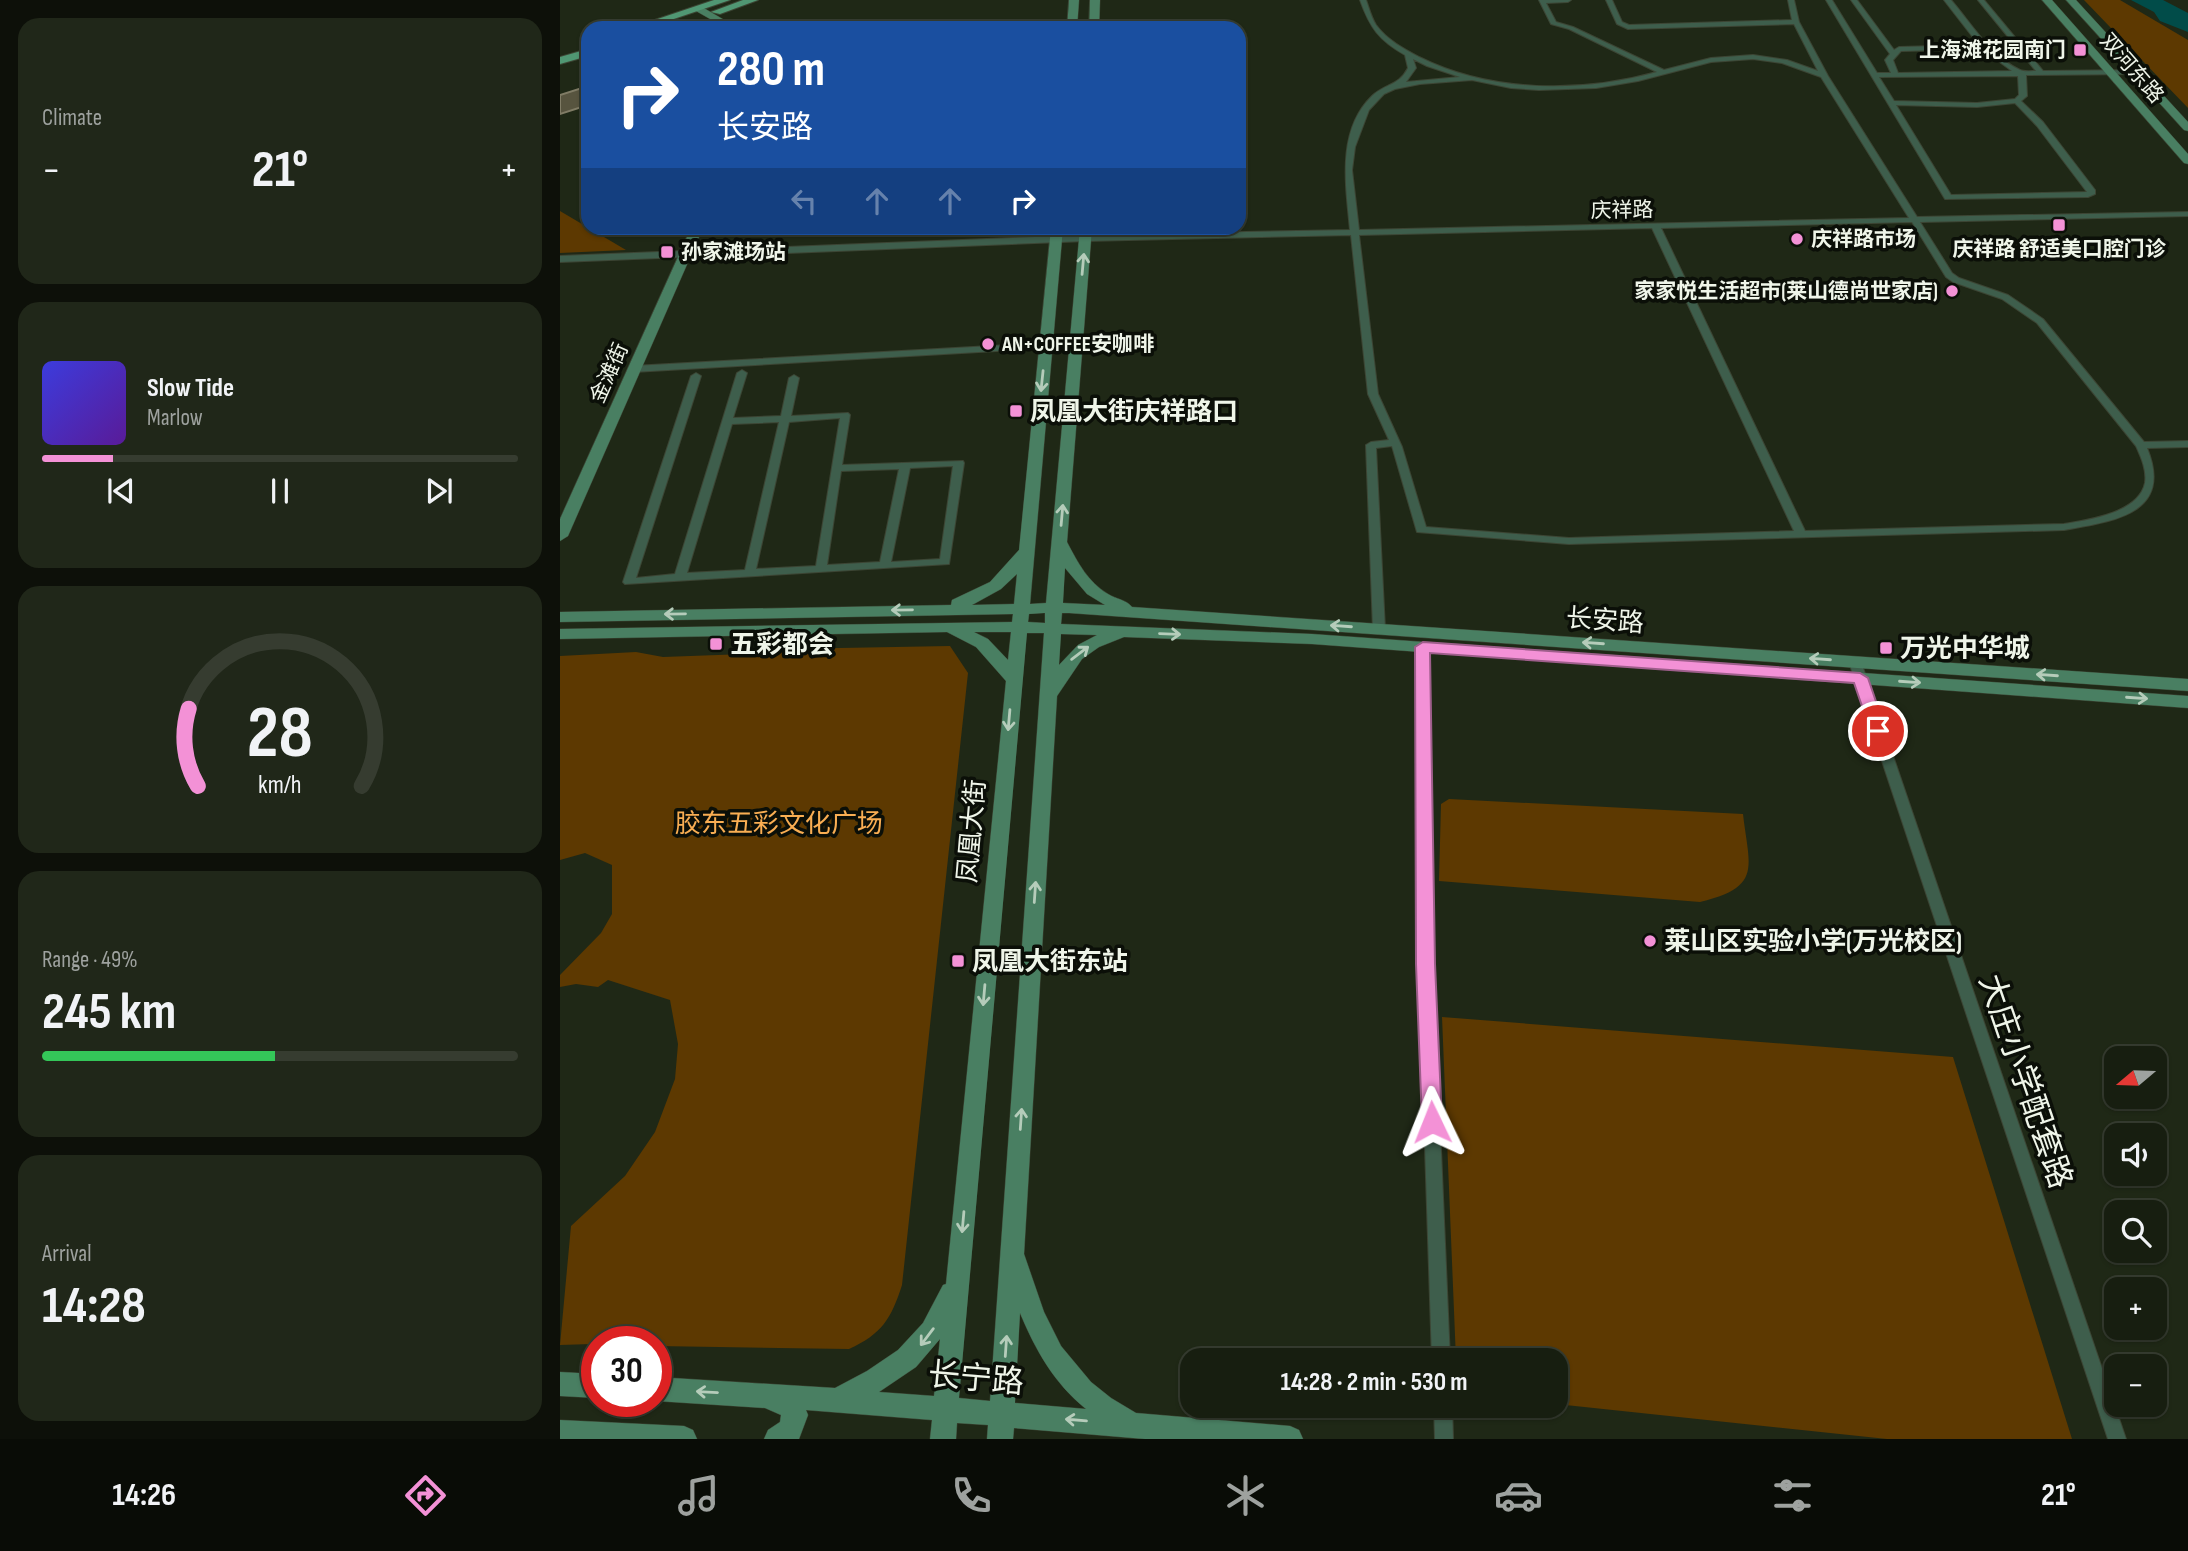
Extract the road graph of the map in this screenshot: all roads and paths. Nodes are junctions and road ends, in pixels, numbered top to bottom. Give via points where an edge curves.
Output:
1 (753, 0) edge
2 (1074, 0) edge
3 (1095, 0) edge
4 (1363, 0) edge
5 (1568, 0) edge
6 (1609, 0) edge
7 (1791, 0) edge
8 (1829, 0) edge
9 (1854, 0) edge
10 (1947, 0) edge
11 (1981, 0) edge
12 (2047, 0) edge
13 (2071, 0) edge
14 (719, 1) edge
15 (703, 12) junction
16 (665, 21) edge
17 (681, 21) edge
18 (720, 21) edge
19 (1075, 21) edge
20 (1094, 21) edge
21 (1796, 22) junction
22 (581, 45) edge
23 (1984, 47) junction
24 (560, 52) edge
25 (1893, 53) junction
26 (581, 54) edge
27 (1408, 54) junction
28 (1813, 57) junction
29 (1786, 60) junction
30 (560, 61) edge
31 (1663, 72) junction
32 (2137, 72) junction
33 (2111, 73) junction
34 (1876, 75) junction
35 (1895, 75) junction
36 (2022, 75) junction
37 (2042, 75) junction
38 (1824, 76) junction
39 (1469, 79) junction
40 (1390, 87) junction
41 (2017, 101) junction
42 (1892, 103) junction
43 (2188, 128) edge
44 (2188, 160) edge
45 (2188, 214) edge
46 (1916, 222) junction
47 (1656, 227) junction
48 (1246, 232) edge
49 (1356, 232) junction
50 (694, 235) edge
51 (1037, 235) edge
52 (1056, 235) edge
53 (1085, 235) edge
54 (685, 254) junction
55 (560, 259) edge
56 (1048, 322) junction
57 (1078, 325) junction
58 (1045, 346) junction
59 (633, 369) junction
60 (742, 373) dead end
61 (696, 376) dead end
62 (794, 378) dead end
63 (785, 419) junction
64 (728, 421) junction
65 (1395, 443) junction
66 (2188, 444) edge
67 (2141, 445) junction
68 (905, 465) junction
69 (836, 468) junction
70 (1801, 535) junction
71 (560, 536) edge
72 (1059, 541) junction
73 (1025, 547) junction
74 (885, 565) junction
75 (821, 569) junction
76 (750, 573) junction
77 (680, 578) junction
78 (939, 609) junction
79 (1141, 613) junction
80 (560, 617) edge
81 (1018, 617) junction
82 (1053, 618) junction
83 (935, 627) junction
84 (1379, 628) junction
85 (1130, 632) junction
86 (560, 634) edge
87 (1423, 647) junction
88 (1858, 670) junction
89 (1013, 679) junction
90 (2188, 685) edge
91 (1048, 698) junction
92 (2188, 702) edge
93 (1012, 1251) junction
94 (958, 1276) junction
95 (1441, 1348) edge
96 (560, 1384) edge
97 (581, 1385) edge
98 (672, 1390) edge
99 (759, 1395) junction
100 (836, 1400) junction
101 (946, 1409) junction
102 (1443, 1418) edge
103 (1133, 1425) junction
104 (1001, 1427) edge
105 (560, 1432) edge
106 (684, 1439) edge
107 (777, 1439) edge
108 (943, 1439) edge
109 (1290, 1439) edge
110 (1444, 1439) edge
111 (2117, 1439) edge

1 - 15 main road
2 - 19 street
3 - 20 street
4 - 27 street via 1371,22
5 - 31 street via 1542,1 1553,23
6 - 21 street via 1619,23 1628,27
7 - 21 street
8 - 34 street
9 - 25 street
10 - 23 street
11 - 37 street
12 - 33 street, 双河东路
13 - 32 street, 双河东路
14 - 15 main road
15 - 16 main road
15 - 17 main road
15 - 18 street
21 - 28 street
22 - 24 main road
23 - 25 street via 1908,47
23 - 36 street
25 - 35 street via 1889,60
26 - 30 main road
27 - 39 street
27 - 40 street via 1412,68 1406,79
28 - 29 street
28 - 38 street
29 - 31 street via 1717,58
29 - 38 street
31 - 39 street via 1585,85 1528,86
32 - 33 street
32 - 43 street, 双河东路
33 - 37 street
33 - 44 street, 双河东路
34 - 35 street
34 - 42 street
35 - 36 street
36 - 37 street
36 - 41 street via 2023,96
38 - 46 street
39 - 40 street
40 - 49 street via 1373,99 1350,140 1348,170
41 - 42 street
41 - 42 street via 2092,192 1948,197
45 - 46 street, 庆祥路
46 - 47 street, 庆祥路
46 - 67 street via 1949,275 2005,297 2040,321
47 - 49 street, 庆祥路
47 - 70 street
48 - 49 street, 庆祥路
49 - 65 street via 1373,394
50 - 54 street, 金滩街
51 - 54 street, 庆祥路
52 - 56 street, 凤凰大街
57 -> 53 street
54 - 55 street
54 - 59 street, 金滩街
56 - 57 street via 1053,307 1065,302 1075,308
56 - 58 street, 凤凰大街
72 -> 57 street
58 - 59 street
58 -> 73 street, 凤凰大街
59 - 71 street, 金滩街
60 - 64 street
61 - 77 street via 629,582
62 - 63 street
63 - 64 street
63 - 69 street via 845,415
63 - 76 street
64 - 77 street
65 - 70 street via 1422,530 1569,541
65 - 84 street via 1371,445
66 - 67 street
67 - 70 street via 2150,461 2151,484 2140,505 2091,523
68 - 69 street
68 - 74 street
68 - 74 street via 959,463 945,562
69 - 75 street
72 - 79 street via 1086,586 1112,604
72 - 82 street
73 - 78 street via 1003,580 982,595
73 - 81 street, 凤凰大街
74 - 75 street
75 - 76 street
76 - 77 street
78 -> 80 street
78 - 81 street
79 - 82 street, 长安路
84 -> 79 street, 长安路
81 - 82 street
81 - 83 street
81 - 89 street, 凤凰大街
82 - 85 street, 长安路
82 - 91 street
83 - 86 street
83 - 89 street via 975,637
88 -> 84 street, 长安路
85 -> 87 street, 长安路
91 -> 85 street via 1067,663 1080,651
87 - 88 street, 长安路
87 - 95 street via 1426,964
90 -> 88 street, 长安路
88 -> 92 street, 长安路
88 - 111 street, 大庄小学配套路
89 -> 94 street, 凤凰大街
93 -> 91 street
93 - 103 street via 1028,1303 1055,1361 1104,1408
104 -> 93 street
94 -> 100 street via 944,1312 907,1359 885,1377
94 - 101 street, 凤凰大街
96 - 97 street
99 -> 98 street, 长宁路
99 - 100 street, 长宁路
99 - 107 street via 793,1409 790,1430
100 - 101 street, 长宁路
101 - 104 street, 长宁路
101 - 108 street, 凤凰大街
102 - 110 street
103 -> 104 street, 长宁路
103 - 109 street, 长宁路
105 - 106 street

